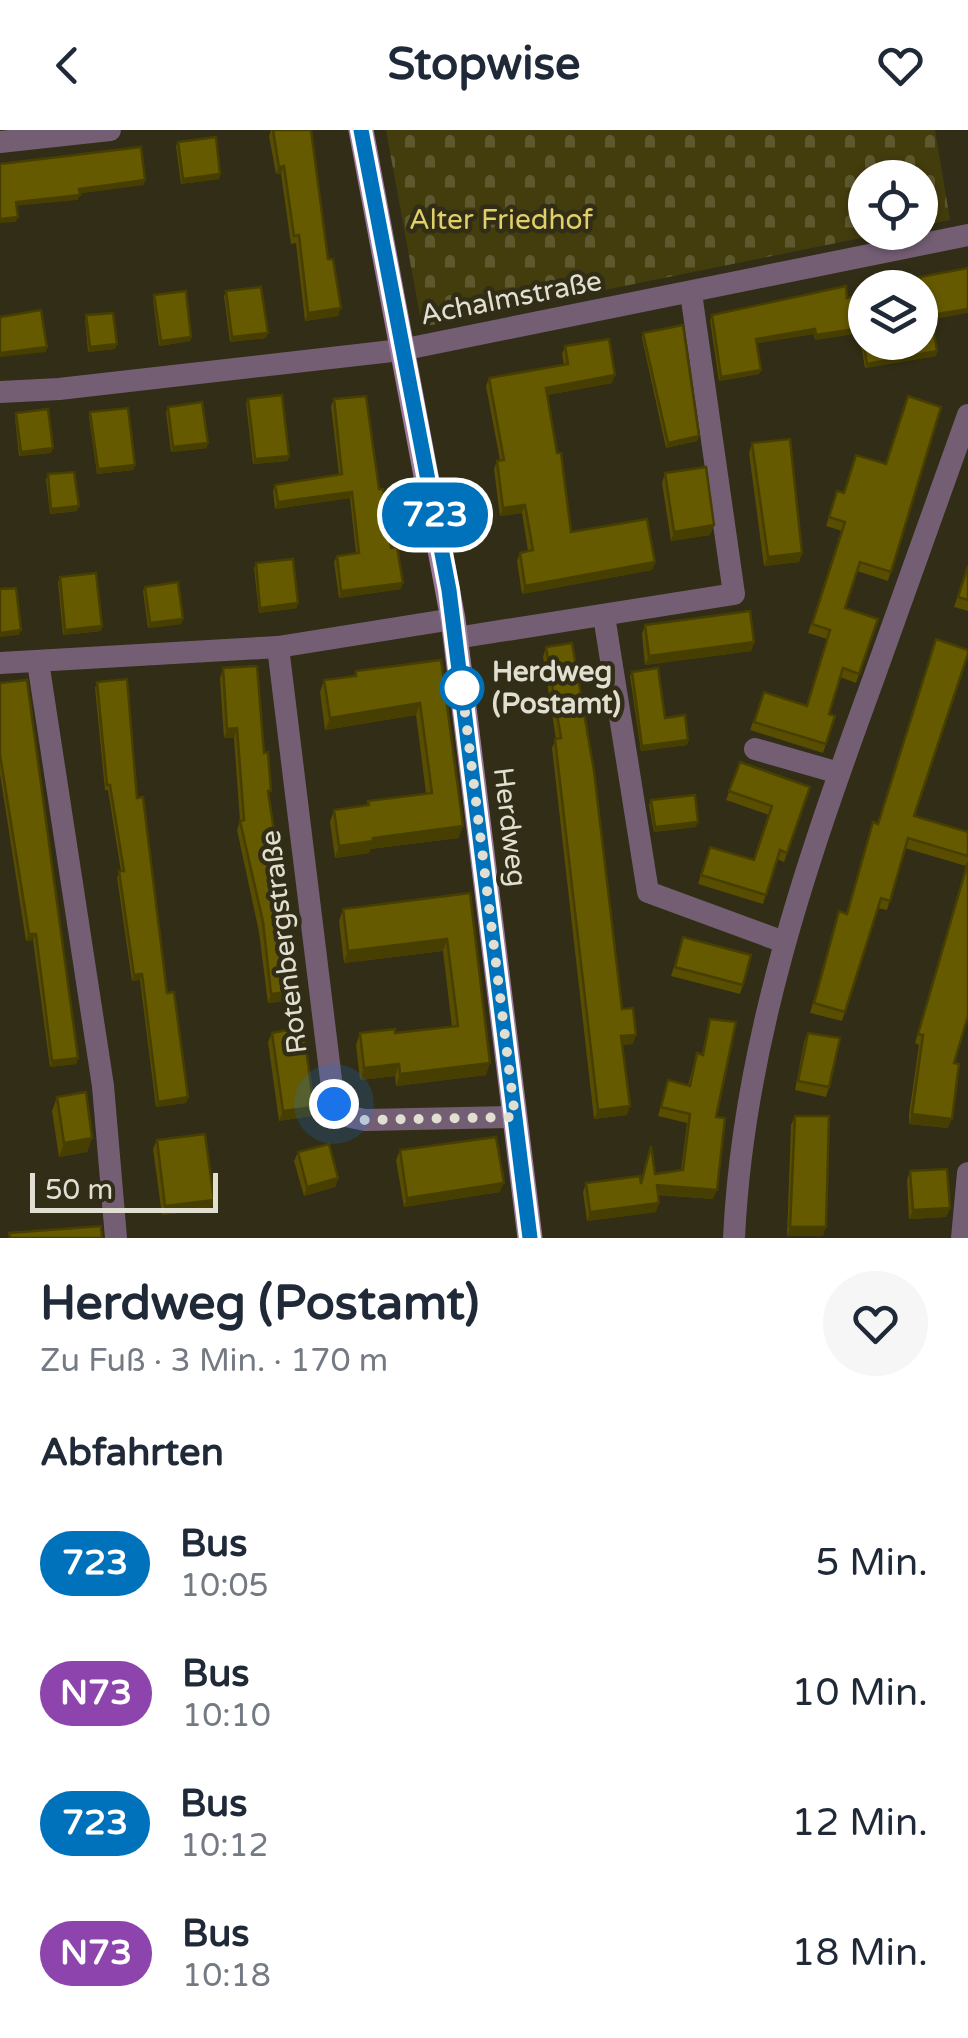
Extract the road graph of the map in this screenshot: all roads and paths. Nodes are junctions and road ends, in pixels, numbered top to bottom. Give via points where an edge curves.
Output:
1 (110, 130) edge
2 (361, 130) edge
3 (33, 135) edge
4 (0, 142) edge
5 (968, 235) edge
6 (691, 293) junction
7 (401, 350) junction
8 (0, 392) edge
9 (968, 415) edge
10 (604, 616) junction
11 (454, 628) junction
12 (278, 647) junction
13 (38, 662) junction
14 (0, 663) edge
15 (755, 749) dead end
16 (839, 773) junction
17 (784, 942) junction
18 (515, 1117) junction
19 (968, 1173) edge
20 (116, 1238) edge
21 (530, 1238) edge
22 (734, 1238) edge
23 (962, 1238) edge

1 - 3 street
2 - 7 street, Herdweg
3 - 4 street
5 - 6 street, Achalmstraße
6 - 7 street, Achalmstraße
6 - 10 street via 734,594
7 - 8 street, Achalmstraße
7 - 11 street, Herdweg
9 - 16 street
10 - 11 street
10 - 17 street via 648,892
11 - 12 street
11 - 18 street, Herdweg
12 - 13 street
12 - 18 street, Rotenbergstraße via 334,1104 346,1116 365,1120
13 - 14 street
13 - 20 street via 102,1086
15 - 16 street
16 - 17 street
17 - 22 street via 750,1086
18 - 21 street, Herdweg
19 - 23 street

